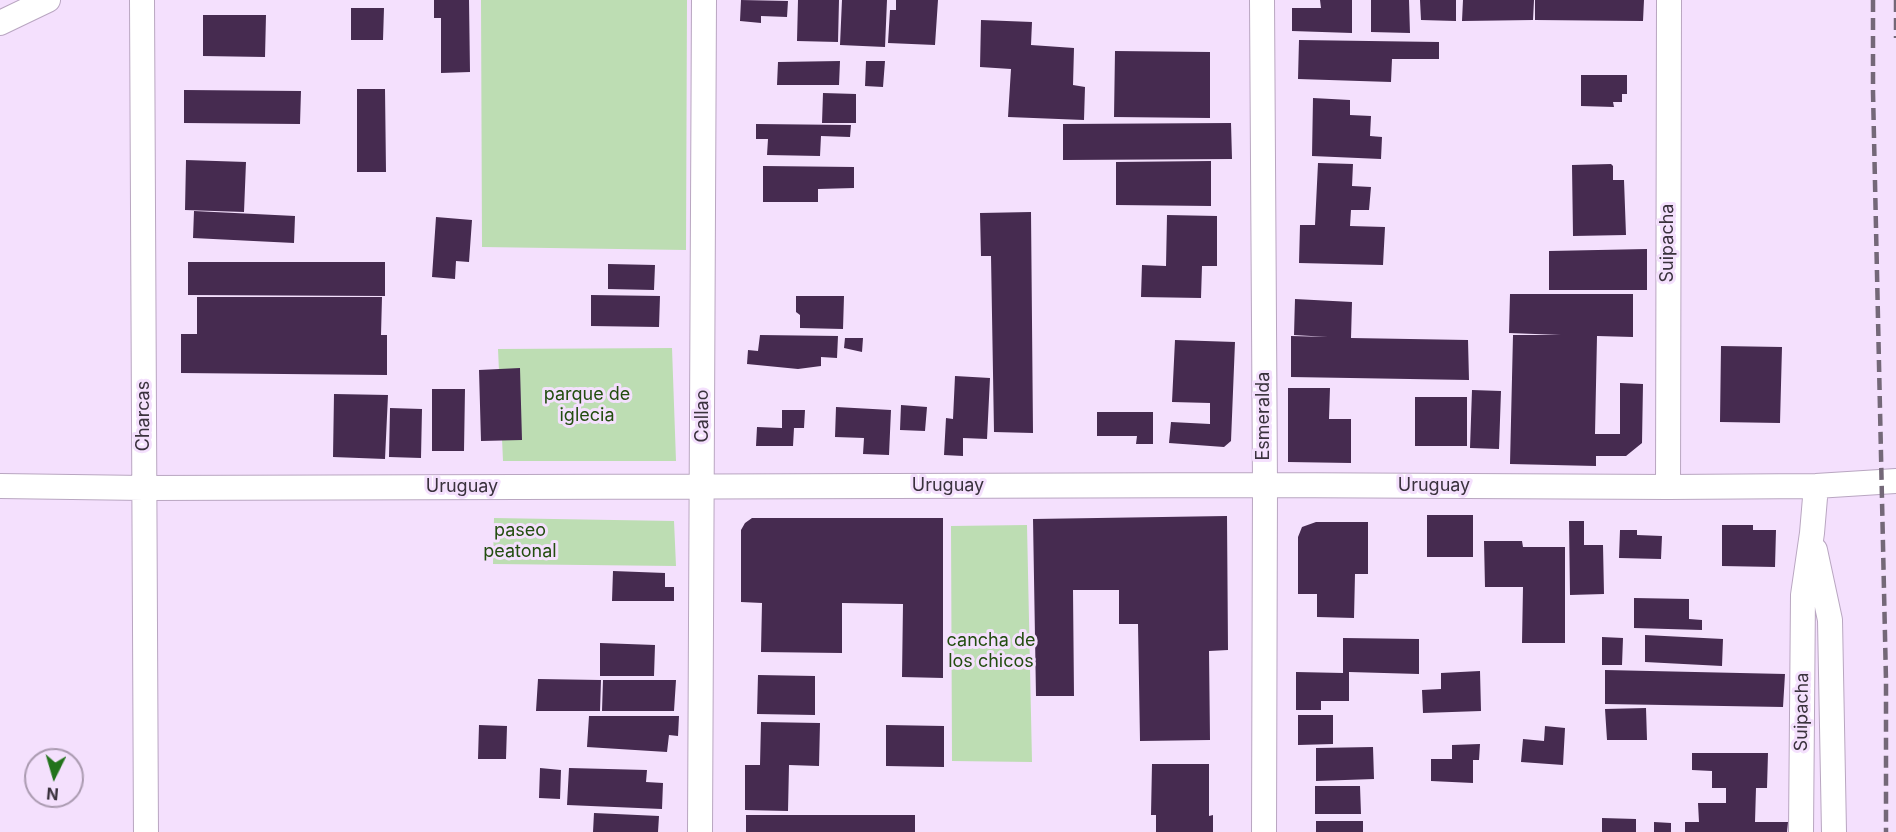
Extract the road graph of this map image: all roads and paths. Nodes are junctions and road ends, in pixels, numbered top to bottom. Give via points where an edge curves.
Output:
1 (48, 0) edge
2 (142, 0) edge
3 (704, 0) edge
4 (1262, 0) edge
5 (1669, 0) edge
6 (0, 23) edge
7 (1896, 481) edge
8 (1265, 485) junction
9 (0, 486) edge
10 (702, 486) junction
11 (1816, 486) junction
12 (1668, 487) junction
13 (144, 488) junction
14 (1812, 533) junction
15 (146, 832) edge
16 (700, 832) edge
17 (1264, 832) edge
18 (1801, 832) edge
19 (1834, 832) edge

1 - 6 street
2 - 13 street, Charcas
3 - 10 street, Callao
4 - 8 street, Esmeralda
5 - 12 street, Suipacha
7 - 11 street, Uruguay
8 - 10 street, Uruguay
8 - 12 street, Uruguay
8 - 17 street, Esmeralda
9 - 13 street, Uruguay
10 - 13 street, Uruguay
10 - 16 street, Callao
11 - 12 street, Uruguay
11 - 14 street, Suipacha
13 - 15 street, Charcas
14 - 18 street, Suipacha via 1803,595
14 - 19 street via 1830,620

